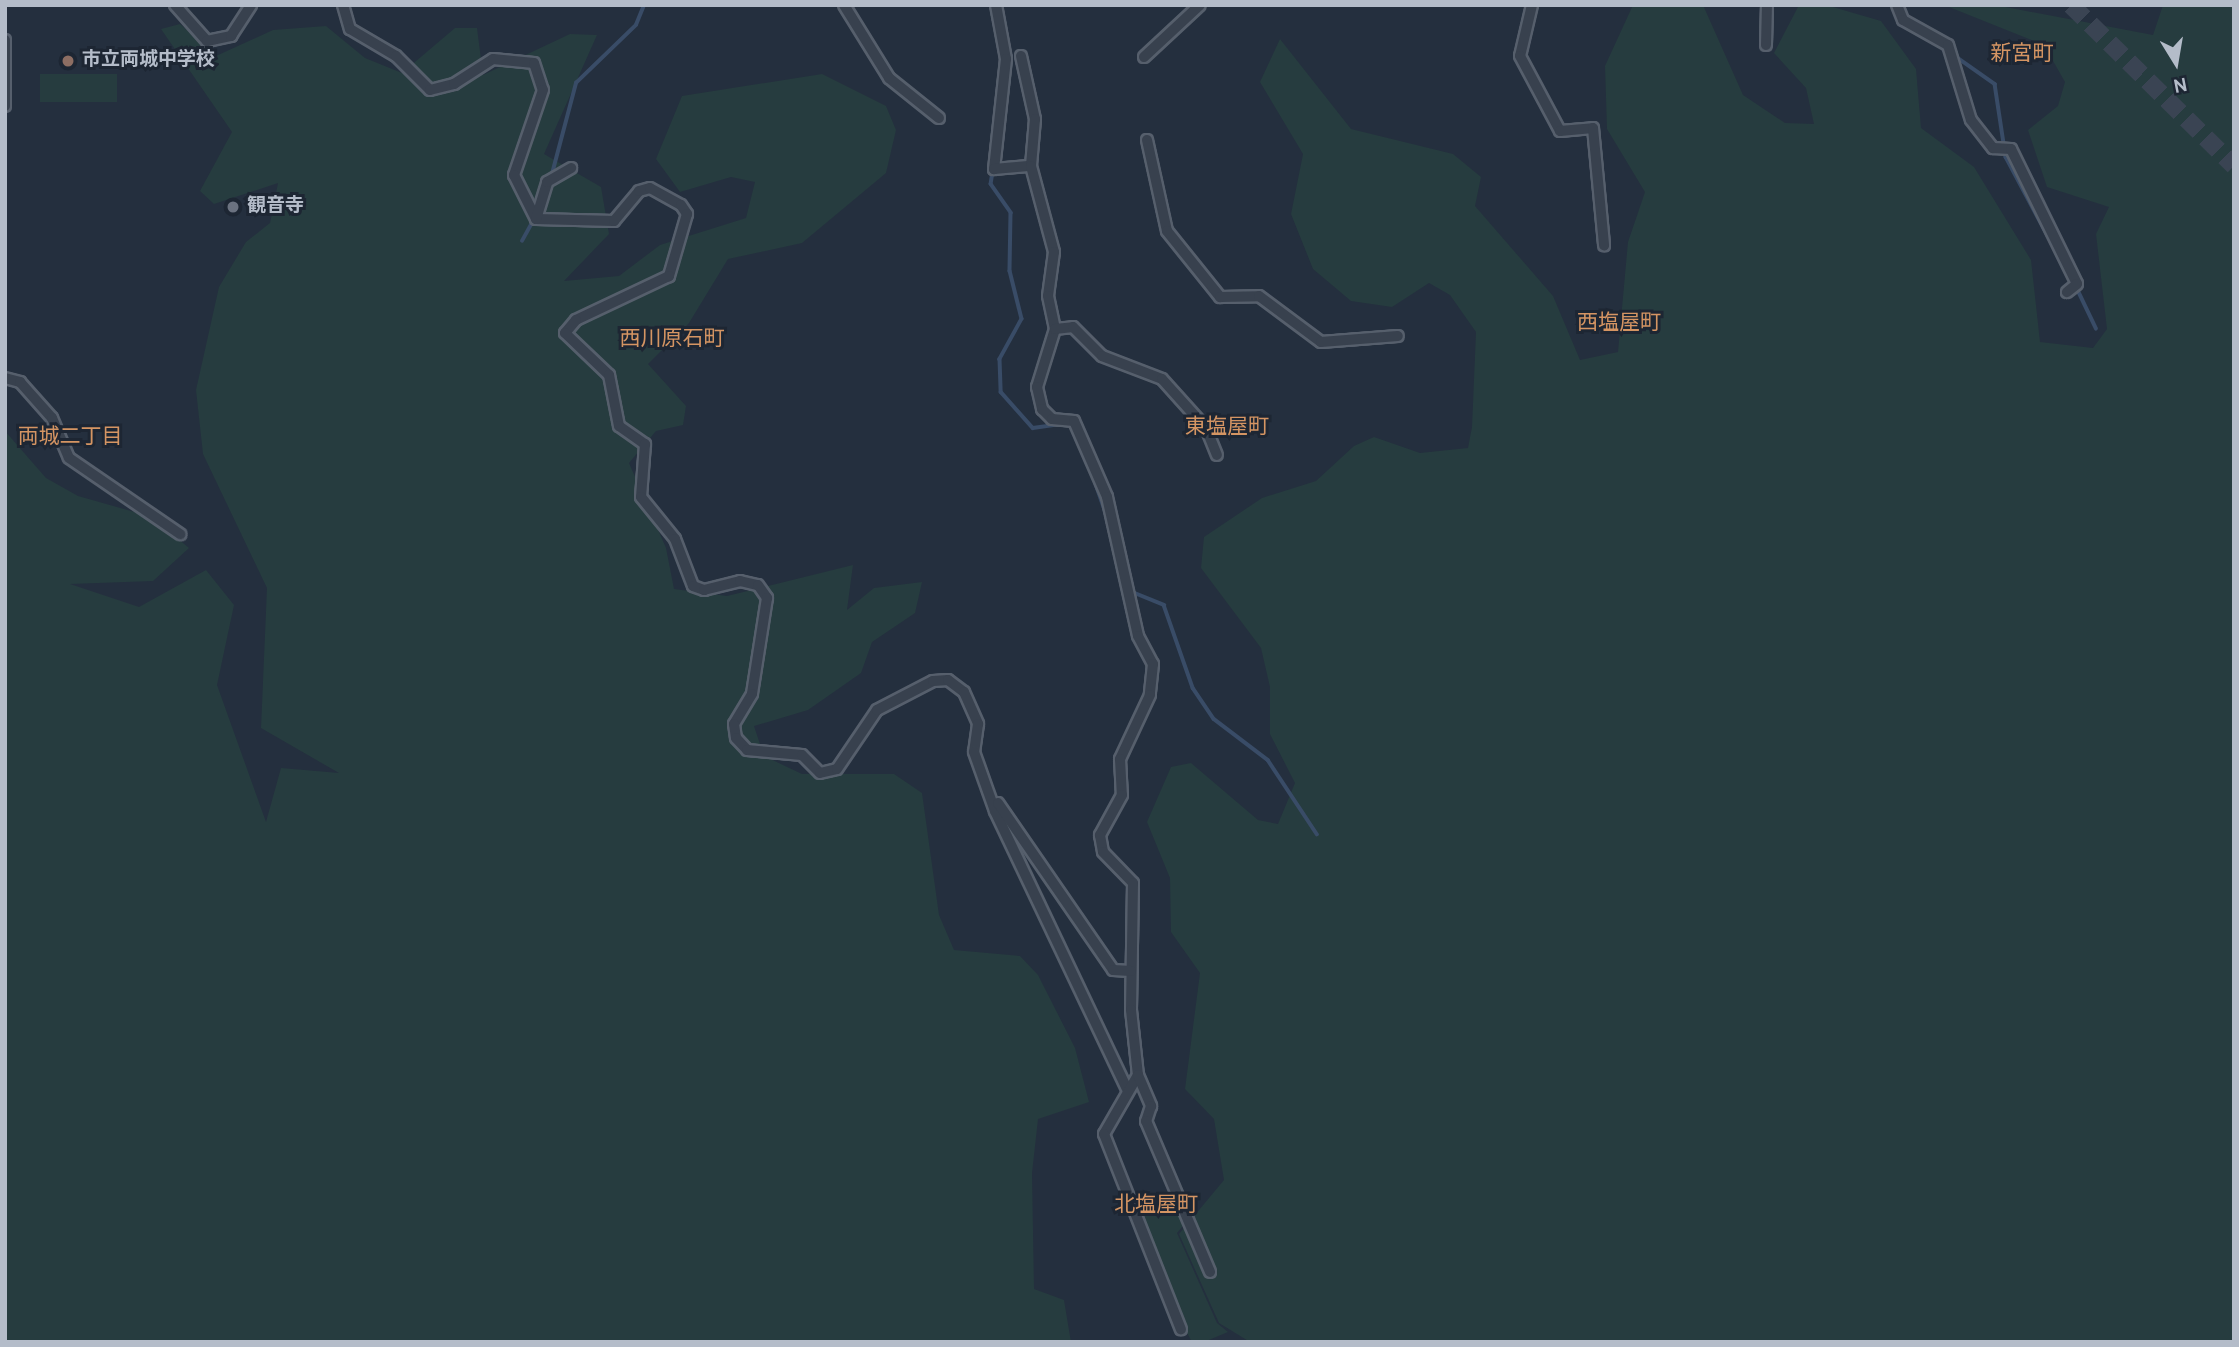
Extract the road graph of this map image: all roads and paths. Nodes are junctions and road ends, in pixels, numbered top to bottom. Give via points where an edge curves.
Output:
1 (175, 5) edge
2 (251, 5) edge
3 (343, 5) edge
4 (844, 5) edge
5 (996, 5) edge
6 (1200, 5) edge
7 (1532, 5) edge
8 (1767, 5) edge
9 (1897, 5) edge
10 (5, 40) edge
11 (1766, 45) dead end
12 (1021, 56) dead end
13 (1144, 57) dead end
14 (5, 107) edge
15 (939, 118) dead end
16 (1147, 140) dead end
17 (1031, 166) junction
18 (571, 168) dead end
19 (536, 219) junction
20 (1604, 245) dead end
21 (2071, 289) dead end
22 (1055, 329) junction
23 (1398, 336) dead end
24 (5, 378) edge
25 (1217, 455) dead end
26 (180, 534) dead end
27 (996, 800) junction
28 (1131, 971) junction
29 (1138, 1075) junction
30 (1127, 1089) junction
31 (1210, 1272) dead end
32 (1181, 1329) dead end

1 - 2 street via 207,41 231,36
3 - 19 street via 350,29 396,56 430,90 454,84 493,59 534,63 543,90 514,174
4 - 15 street via 889,78
5 - 17 street via 1006,59 993,169
6 - 13 street
7 - 20 street via 1520,56 1560,131 1594,128
8 - 11 street
9 - 21 street via 1903,20 1951,53 1971,120 2006,150
10 - 14 street
12 - 17 street via 1035,119
16 - 23 street via 1167,231 1220,297 1259,296 1321,342
17 - 22 street via 1054,252 1048,296
18 - 19 street via 547,182
19 - 27 street via 614,221 639,191 650,188 665,191 687,214 669,276 564,328 567,338 609,375 619,426 645,444 641,497 675,539 692,586 704,590 740,581 758,585 767,598 752,694 734,724 736,738 747,751 802,755 820,773 837,769 877,710 948,680 971,703 978,724 974,752
22 - 25 street via 1073,327 1102,356 1162,379 1206,428
22 - 28 street via 1037,387 1042,409 1052,419 1074,421 1078,430 1107,497 1138,636 1153,664 1150,695 1120,759 1122,795 1100,835 1103,852 1133,883
24 - 26 street via 20,382 52,418 69,458
27 - 28 street via 1113,971
27 - 30 street via 995,810
28 - 29 street
29 - 30 street
29 - 31 street via 1151,1106 1146,1121
30 - 32 street via 1104,1134

